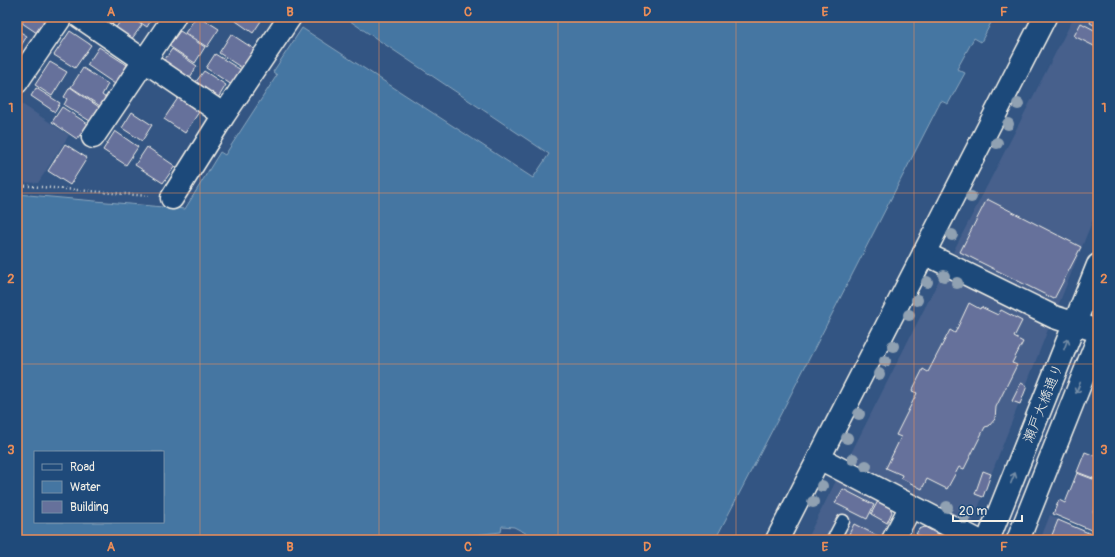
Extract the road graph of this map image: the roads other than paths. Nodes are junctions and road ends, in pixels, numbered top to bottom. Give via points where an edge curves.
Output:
1 (61, 17) edge
2 (80, 17) edge
3 (174, 17) edge
4 (290, 17) edge
5 (1045, 17) edge
6 (144, 61) junction
7 (17, 82) edge
8 (224, 115) junction
9 (94, 137) dead end
10 (172, 198) road end
11 (924, 252) junction
12 (1098, 265) edge
13 (1074, 324) junction
14 (1098, 331) edge
15 (1098, 339) edge
16 (818, 458) junction
17 (910, 506) junction
18 (843, 521) dead end
19 (777, 540) edge
20 (833, 540) edge
21 (893, 540) edge
22 (977, 540) edge
23 (988, 540) edge
24 (1018, 540) edge

1 - 7 street
2 - 6 street
3 - 6 street
4 - 8 street
5 - 11 street
6 - 8 street
6 - 9 street
8 - 10 street
11 - 13 street via 1054,317
11 - 16 street
12 - 13 street, 瀬戸大橋通り
13 - 14 street
23 -> 13 street, 瀬戸大橋通り
15 -> 24 street, 瀬戸大橋通り
16 - 17 street
16 - 19 street
17 - 21 street
17 - 22 street
18 - 20 lane

